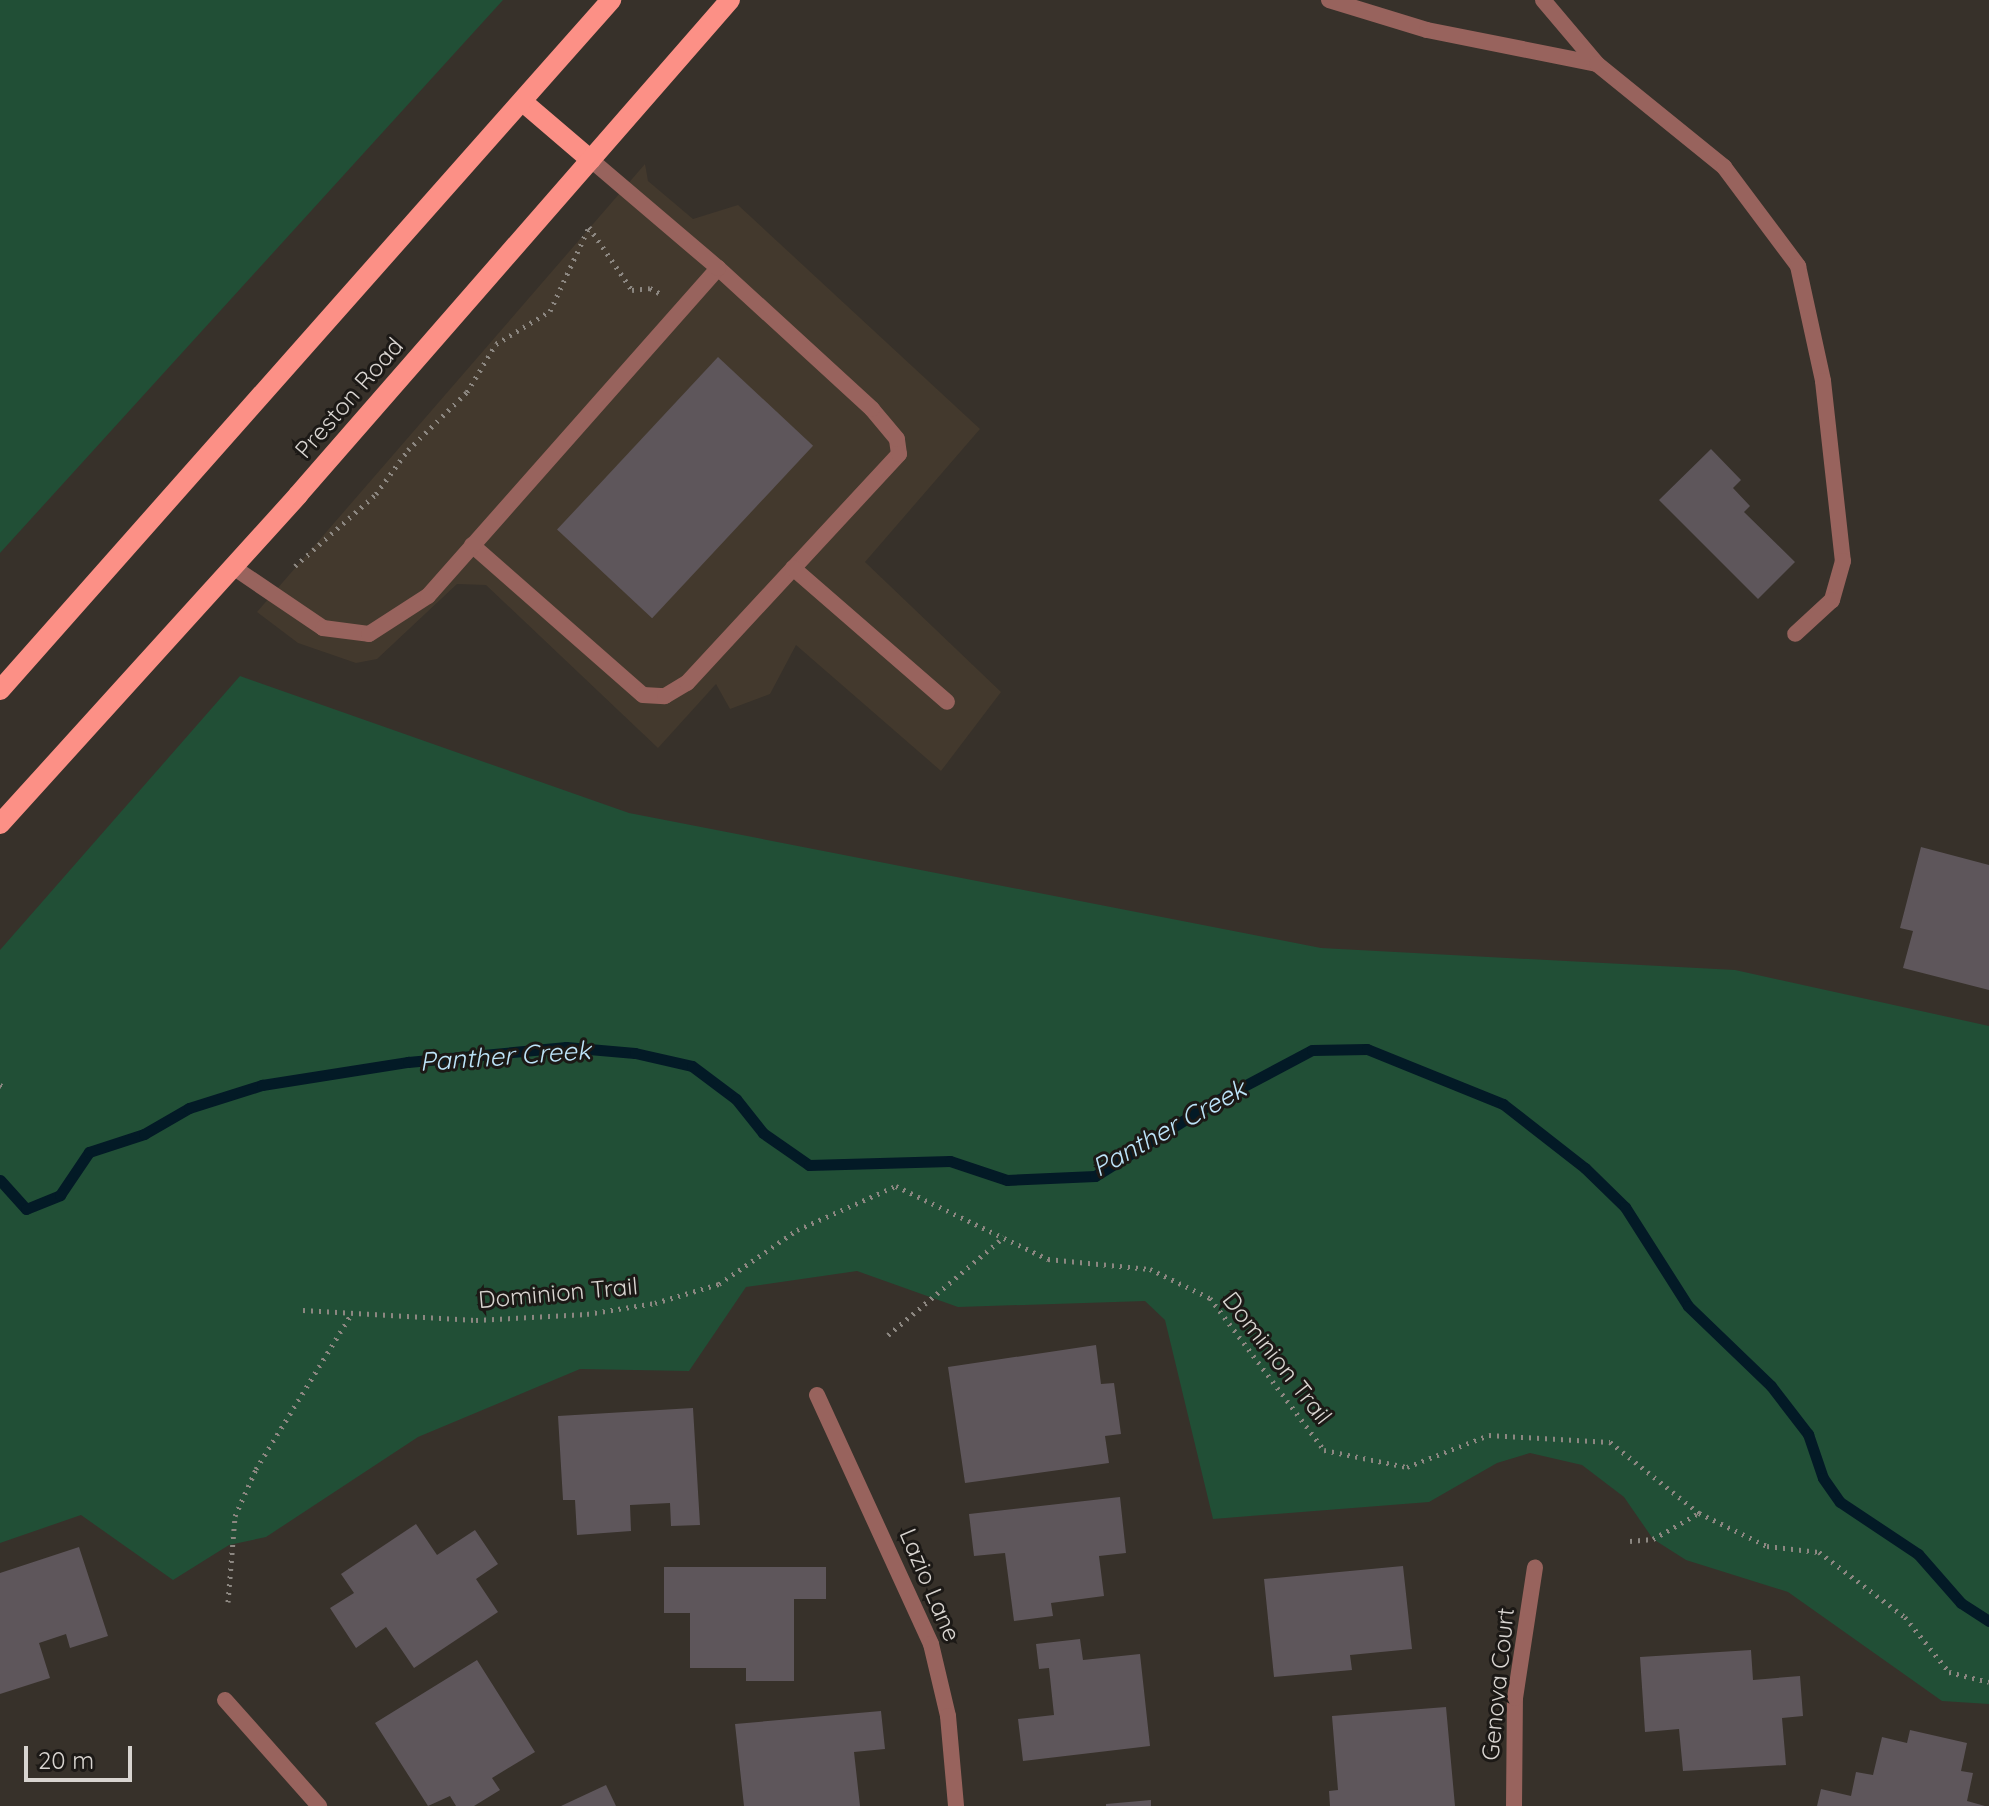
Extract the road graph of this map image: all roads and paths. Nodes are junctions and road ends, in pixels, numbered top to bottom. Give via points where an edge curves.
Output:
1 (611, 0) edge
2 (730, 0) edge
3 (1329, 0) edge
4 (1543, 0) edge
5 (1597, 64) junction
6 (523, 102) junction
7 (591, 160) junction
8 (718, 268) junction
9 (661, 294) dead end
10 (472, 545) junction
11 (295, 566) dead end
12 (233, 567) junction
13 (793, 568) junction
14 (1795, 634) dead end
15 (0, 690) edge
16 (947, 702) dead end
17 (0, 824) edge
18 (1004, 1237) junction
19 (303, 1310) dead end
20 (350, 1316) junction
21 (888, 1335) dead end
22 (817, 1395) dead end
23 (1699, 1513) junction
24 (1630, 1541) dead end
25 (1535, 1568) dead end
26 (228, 1602) dead end
27 (1989, 1682) edge
28 (225, 1700) dead end
29 (319, 1806) edge
30 (956, 1806) edge
31 (1514, 1806) edge

1 - 6 main road
2 - 7 main road, Preston Road
3 - 5 street via 1427,30
4 - 5 street
5 - 14 street via 1724,167 1798,266 1823,381 1843,561 1832,600
6 - 7 main road
6 - 15 main road
7 - 8 street
7 - 12 main road, Preston Road
8 - 10 street
8 - 13 street via 872,409 897,439 899,454
9 - 11 path via 650,288 632,290 589,227 550,311 496,344 467,392 408,450 376,494
10 - 12 street via 428,596 369,634 323,628
10 - 13 street via 643,695 665,696 687,683
12 - 17 main road, Preston Road
13 - 16 street
18 - 20 path, Dominion Trail via 896,1186 797,1230 719,1284 655,1303 587,1314 476,1320
18 - 21 path
18 - 23 path, Dominion Trail via 1048,1259 1150,1269 1210,1298 1324,1450 1407,1467 1489,1435 1610,1442
19 - 20 path, Dominion Trail
20 - 26 path via 256,1469 235,1516
22 - 30 street, Lazio Lane via 931,1644 948,1716
23 - 24 path via 1653,1539
23 - 27 path, Dominion Trail via 1767,1546 1819,1552 1905,1617 1949,1672
25 - 31 street, Genova Court via 1515,1698
28 - 29 street

